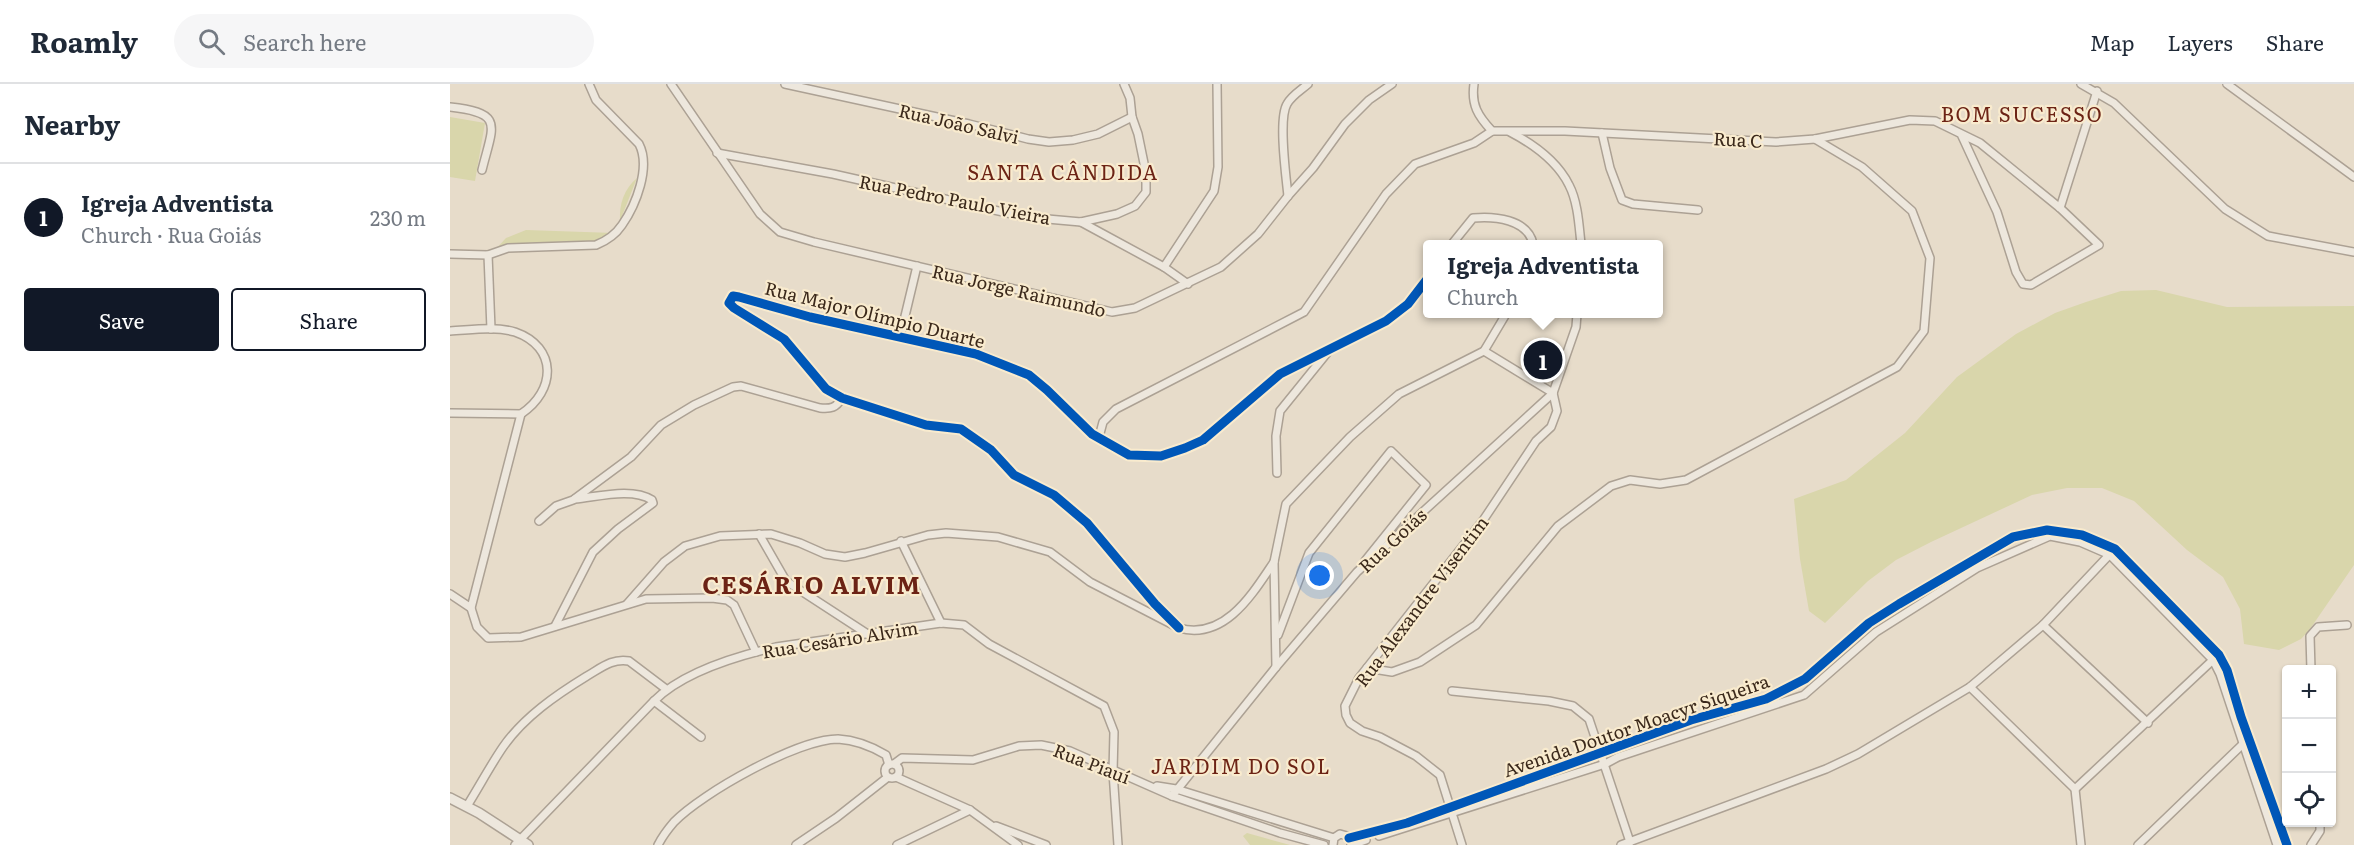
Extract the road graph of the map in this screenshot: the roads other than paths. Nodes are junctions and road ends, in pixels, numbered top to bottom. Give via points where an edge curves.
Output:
1 (589, 84) edge
2 (671, 84) edge
3 (784, 84) edge
4 (1124, 84) edge
5 (1217, 84) edge
6 (1308, 84) edge
7 (1392, 84) edge
8 (1474, 84) edge
9 (2081, 84) edge
10 (2227, 84) edge
11 (2097, 91) junction
12 (450, 107) edge
13 (1131, 117) junction
14 (1492, 131) junction
15 (1509, 132) junction
16 (1602, 133) junction
17 (1961, 134) junction
18 (1815, 139) junction
19 (717, 153) junction
20 (482, 170) dead end
21 (2354, 177) edge
22 (1288, 195) junction
23 (2060, 208) junction
24 (1698, 210) dead end
25 (1081, 222) junction
26 (1455, 240) edge
27 (1532, 240) edge
28 (1580, 240) edge
29 (2354, 252) edge
30 (450, 254) edge
31 (488, 255) junction
32 (917, 266) junction
33 (1164, 267) junction
34 (1188, 284) junction
35 (1423, 284) edge
36 (1504, 318) edge
37 (1577, 318) edge
38 (491, 329) junction
39 (450, 331) edge
40 (900, 337) junction
41 (1329, 351) junction
42 (1484, 351) junction
43 (1553, 393) junction
44 (842, 398) junction
45 (450, 413) edge
46 (521, 414) junction
47 (1099, 437) junction
48 (1277, 472) dead end
49 (573, 500) junction
50 (539, 521) dead end
51 (759, 534) junction
52 (901, 541) junction
53 (2112, 552) junction
54 (1973, 561) junction
55 (1274, 562) junction
56 (1977, 568) junction
57 (1357, 572) junction
58 (450, 594) edge
59 (627, 604) junction
60 (471, 608) junction
61 (941, 623) junction
62 (1869, 623) junction
63 (2043, 624) junction
64 (2347, 624) dead end
65 (555, 626) junction
66 (1179, 628) junction
67 (1876, 632) junction
68 (869, 635) junction
69 (1276, 640) junction
70 (756, 652) junction
71 (2216, 657) junction
72 (2312, 665) edge
73 (1275, 667) junction
74 (1367, 668) junction
75 (1970, 687) junction
76 (666, 688) junction
77 (1452, 692) dead end
78 (654, 701) junction
79 (1768, 703) junction
80 (2148, 723) junction
81 (701, 736) dead end
82 (2249, 739) junction
83 (2242, 745) junction
84 (1601, 752) junction
85 (886, 755) junction
86 (902, 758) junction
87 (891, 764) junction
88 (1605, 764) junction
89 (1113, 772) junction
90 (892, 777) junction
91 (1148, 785) junction
92 (1176, 789) junction
93 (2075, 789) junction
94 (1172, 796) junction
95 (451, 801) edge
96 (467, 806) junction
97 (1239, 808) junction
98 (970, 810) junction
99 (1453, 811) junction
100 (1236, 818) junction
101 (986, 822) junction
102 (2320, 827) edge
103 (1334, 841) edge
104 (1630, 842) junction
105 (521, 843) edge
106 (1350, 843) edge
107 (658, 845) edge
108 (796, 845) edge
109 (897, 845) edge
110 (1018, 845) edge
111 (1046, 845) edge
112 (1118, 845) edge
113 (1324, 845) edge
114 (1462, 845) edge
115 (1621, 845) edge
116 (2081, 845) edge
117 (2138, 845) edge
118 (2277, 845) edge
119 (2286, 845) edge
120 (2311, 845) edge

1 - 31 street via 596,100 643,153 638,191 621,226 596,245 508,248
2 - 19 street, Rua Jorge Raimundo
3 - 13 street, Rua João Salvi via 1028,140 1074,140 1098,134
4 - 13 street, Rua Pedro Paulo Vieira
5 - 33 street via 1218,168 1214,190
6 - 22 street via 1285,109
7 - 22 street, Rua Jorge Raimundo via 1345,124
8 - 14 street via 1474,106
9 - 11 street
10 - 21 street
11 - 23 street
11 - 29 street via 2130,117 2225,209 2268,236
12 - 20 street via 478,111 489,120 492,128
13 - 25 street, Rua Pedro Paulo Vieira via 1146,173 1146,192 1135,206
14 - 15 street
14 - 47 street via 1474,142 1415,164 1386,195 1304,312 1116,409 1103,422
15 - 16 street, Rua C
15 - 28 street via 1552,161 1570,185
16 - 18 street, Rua C via 1776,142
16 - 24 street via 1622,200
17 - 18 street, Rua C via 1935,121 1910,120
17 - 23 street, Rua C via 1980,143
17 - 23 street, Rua C via 1997,212 2023,284 2031,285 2099,244
18 - 74 street via 1862,167 1912,211 1930,258 1924,331 1897,367 1686,480 1660,484 1630,480 1611,486 1558,526 1476,624 1420,662 1392,672
19 - 25 street, Rua Pedro Paulo Vieira via 833,174 1025,217
19 - 32 street, Rua Jorge Raimundo via 760,214 780,232
22 - 34 street, Rua Jorge Raimundo via 1258,234 1221,267
25 - 33 street
26 - 27 street via 1473,218 1492,216 1521,225
30 - 31 street
31 - 38 street
32 - 34 street, Rua Jorge Raimundo via 1112,312 1136,308
32 - 40 street
33 - 34 street
35 - 41 street, Rua Major Olímpio Duarte via 1408,304 1386,321
36 - 42 street
37 - 43 street, Rua Goiás
38 - 39 street
38 - 46 street via 530,339 547,360 546,384
40 - 44 street, Rua Major Olímpio Duarte via 733,296 729,303 784,339 826,389
40 - 47 street, Rua Major Olímpio Duarte via 976,354 1029,375
41 - 47 street, Rua Major Olímpio Duarte via 1280,374 1203,440 1185,448 1161,456 1129,455
41 - 48 street via 1280,411
42 - 43 street
42 - 55 street via 1399,394 1350,437 1286,504
43 - 57 street, Rua Goiás
43 - 74 street, Rua Alexandre Visentim via 1557,411 1551,428 1536,441 1484,519
44 - 49 street via 837,406 820,408 733,387 661,425 630,457
44 - 66 street via 926,425 961,429 991,450 1014,475 1054,495 1087,524
45 - 46 street
46 - 60 street
49 - 50 street via 556,506
49 - 65 street via 634,494 646,496 653,503 593,552
51 - 52 street via 771,534 825,554 845,557
51 - 59 street via 720,536 685,546 664,562
51 - 68 street via 786,581
52 - 61 street
52 - 66 street via 946,533 998,537 1050,552 1090,582
53 - 54 street, Avenida Doutor Moacyr Siqueira via 2082,535 2047,530 2013,537
53 - 56 street, Avenida Doutor Moacyr Siqueira via 2050,536
53 - 63 street
53 - 71 street, Avenida Doutor Moacyr Siqueira
54 - 56 street
54 - 62 street, Avenida Doutor Moacyr Siqueira
55 - 66 street via 1244,605 1217,625 1192,632
55 - 69 street
56 - 67 street, Avenida Doutor Moacyr Siqueira
57 - 69 street via 1426,485 1391,451 1309,553
57 - 73 street, Rua Goiás
58 - 60 street
59 - 65 street
59 - 70 street via 677,597 726,600 734,604
60 - 65 street via 477,627 488,638 521,637
61 - 68 street, Rua Cesário Alvim
61 - 89 street, Rua Cesário Alvim via 964,625 989,644 1104,706 1114,732
62 - 67 street
62 - 79 street, Avenida Doutor Moacyr Siqueira via 1805,679
63 - 75 street
63 - 80 street
64 - 72 street via 2318,627 2310,636
67 - 79 street, Avenida Doutor Moacyr Siqueira via 1804,694
68 - 70 street, Rua Cesário Alvim
69 - 73 street
70 - 76 street, Rua Cesário Alvim
71 - 80 street
71 - 82 street, Avenida Doutor Moacyr Siqueira via 2227,670
71 - 83 street, Avenida Doutor Moacyr Siqueira
73 - 92 street, Rua Goiás
74 - 99 street, Rua Alexandre Visentim via 1345,706 1350,723 1416,756 1440,776
75 - 93 street
75 - 104 street via 1826,769
76 - 78 street, Rua Cesário Alvim
76 - 96 street via 629,661 607,664 551,698 529,720 504,746
77 - 84 street via 1573,706 1589,719
78 - 81 street
78 - 105 street, Rua Cesário Alvim
79 - 84 street, Avenida Doutor Moacyr Siqueira via 1691,720
79 - 88 street, Avenida Doutor Moacyr Siqueira
80 - 93 street
82 - 83 street
82 - 119 street, Avenida Doutor Moacyr Siqueira
83 - 117 street
83 - 118 street, Avenida Doutor Moacyr Siqueira
84 - 88 street
84 - 99 street, Avenida Doutor Moacyr Siqueira
85 - 86 street, Rua Piauí
85 - 87 street
85 - 107 street, Rua Piauí via 854,741 810,743 731,782 687,811
86 - 87 street
86 - 89 street, Rua Piauí via 973,760 1019,746 1041,745 1070,751
87 - 90 street via 885,771
87 - 90 street via 899,771
88 - 99 street, Avenida Doutor Moacyr Siqueira
88 - 104 street
89 - 91 street, Rua Piauí
89 - 112 street, Rua Cesário Alvim
90 - 98 street
90 - 108 street
91 - 92 street, Rua Piauí
91 - 94 street, Rua Piauí
92 - 94 street, Rua Goiás
92 - 97 street
93 - 116 street
94 - 100 street
95 - 96 street
96 - 105 street
97 - 100 street
97 - 103 street
98 - 101 street
98 - 109 street
99 - 106 street, Avenida Doutor Moacyr Siqueira
99 - 114 street, Rua Alexandre Visentim
100 - 113 street
101 - 110 street
101 - 111 street
102 - 120 street
103 - 106 street, Avenida Doutor Moacyr Siqueira via 1344,834
104 - 115 street

